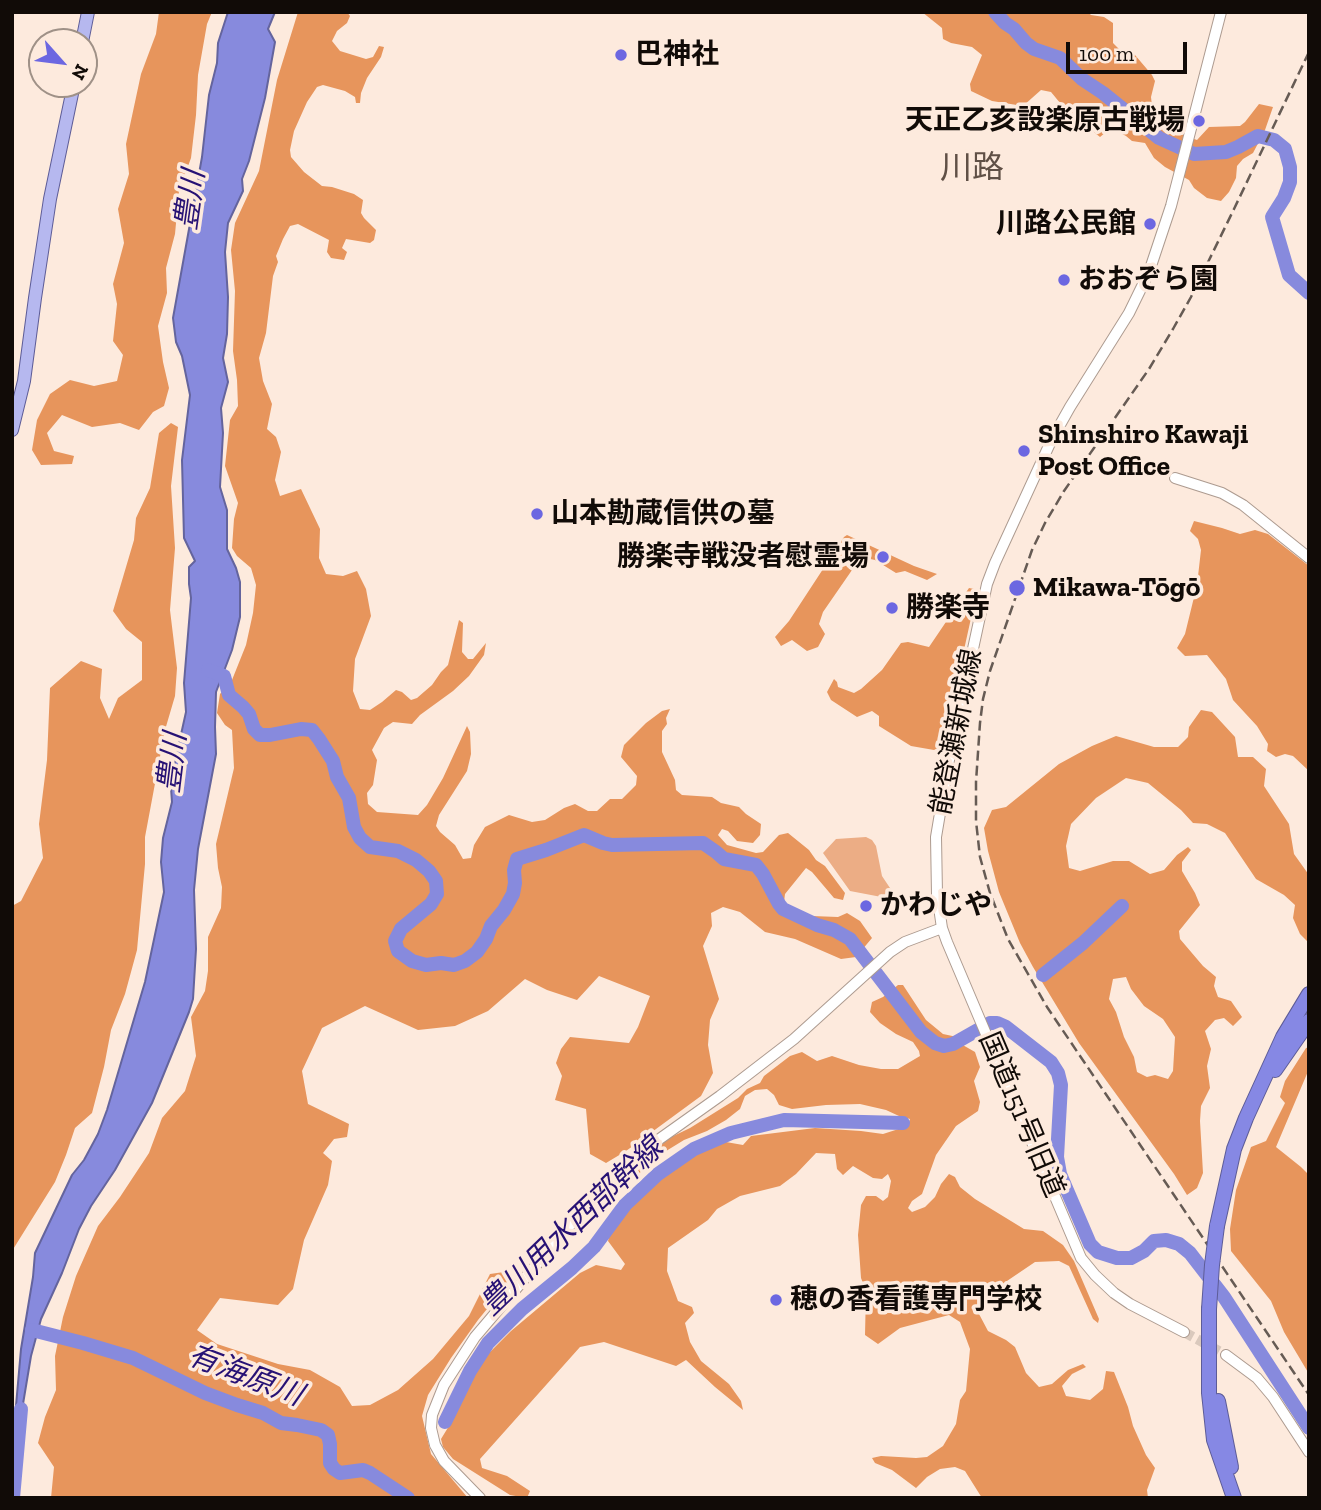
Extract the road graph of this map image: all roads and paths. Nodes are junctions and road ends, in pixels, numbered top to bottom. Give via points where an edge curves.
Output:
1 (1221, 12) edge
2 (71, 98) edge
3 (12, 430) edge
4 (1175, 478) dead end
5 (1309, 558) edge
6 (942, 928) junction
7 (1309, 994) edge
8 (1309, 1021) edge
9 (1224, 1194) junction
10 (1209, 1309) junction
11 (1184, 1332) tunnel mouth
12 (1226, 1355) tunnel mouth
13 (1309, 1452) edge
14 (480, 1498) edge
15 (1234, 1498) edge
16 (1241, 1498) edge

1 - 6 main road, 能登瀬新城線 via 1158,250 1129,313 1059,427 988,584 936,837
2 - 3 main road
4 - 5 main road via 1243,505
6 - 11 main road, 国道151号旧道 via 1081,1258 1114,1293
6 - 14 main road via 905,942 880,960 794,1038 643,1150 577,1217 475,1337 444,1385 431,1427 444,1461
7 - 9 highway via 1258,1088 1234,1149
8 - 9 highway via 1257,1106
9 - 10 highway, bridge
10 - 15 highway via 1214,1440
10 - 16 highway via 1217,1396
12 - 13 main road via 1257,1378

